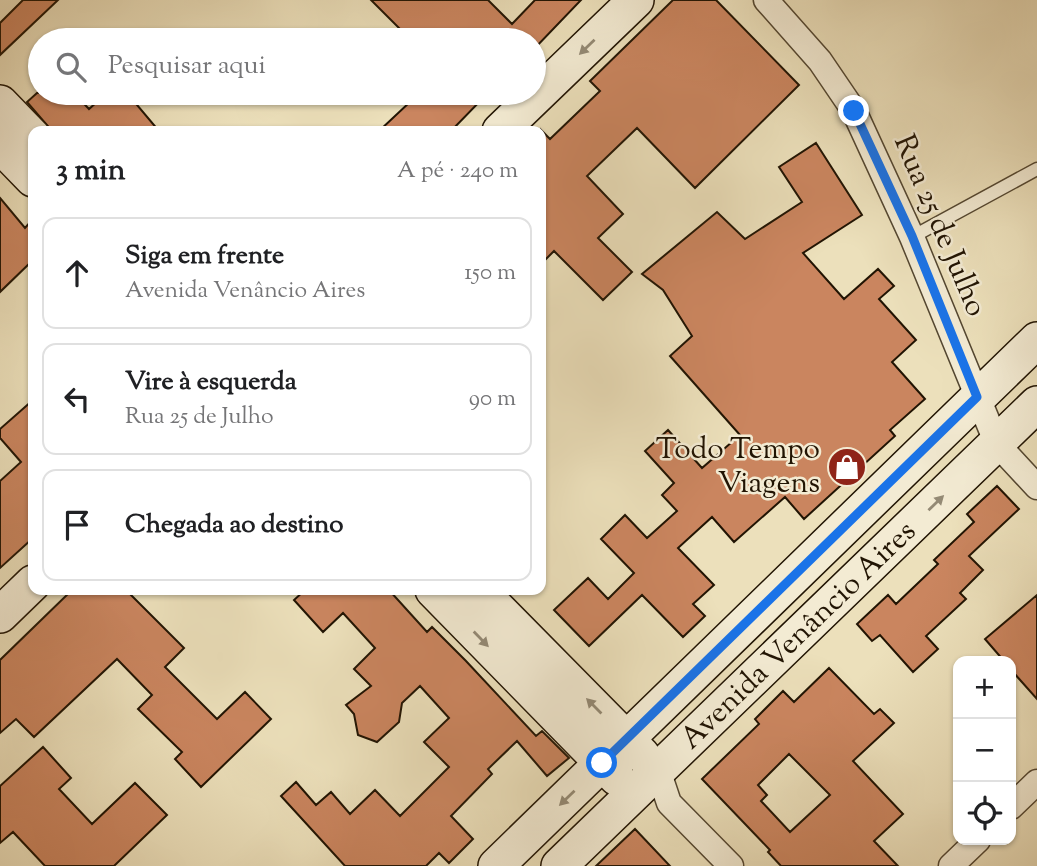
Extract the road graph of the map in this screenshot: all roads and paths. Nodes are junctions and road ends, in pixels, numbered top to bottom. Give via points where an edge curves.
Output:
1 (636, 0) edge
2 (766, 0) edge
3 (546, 87) edge
4 (0, 103) edge
5 (527, 105) edge
6 (505, 126) edge
7 (28, 132) edge
8 (0, 145) edge
9 (1037, 169) edge
10 (28, 174) edge
11 (912, 236) junction
12 (1037, 340) edge
13 (977, 397) junction
14 (1037, 404) edge
15 (997, 444) junction
16 (1037, 487) edge
17 (28, 588) edge
18 (438, 595) edge
19 (484, 595) edge
20 (0, 615) edge
21 (730, 638) junction
22 (763, 671) junction
23 (626, 739) junction
24 (602, 763) junction
25 (1037, 782) edge
26 (654, 791) junction
27 (1016, 802) edge
28 (973, 845) edge
29 (496, 866) edge
30 (559, 866) edge
31 (731, 866) edge
32 (951, 866) edge

1 -> 3 main road
2 - 11 street, Rua 25 de Julho via 820,61 854,111
4 - 7 main road
5 -> 6 main road
8 - 10 main road
9 - 11 lane
11 - 13 street, Rua 25 de Julho
12 - 13 main road, Avenida Venâncio Aires
13 - 15 street, Rua 25 de Julho
13 - 21 main road, Avenida Venâncio Aires
14 - 15 main road, Avenida Venâncio Aires
15 - 16 street, Rua 25 de Julho
22 -> 15 main road, Avenida Venâncio Aires
17 - 20 main road
18 -> 24 main road
23 -> 19 main road
21 - 22 main road
21 - 23 main road, Avenida Venâncio Aires
22 - 26 main road, Avenida Venâncio Aires
23 - 24 main road, Avenida Venâncio Aires
23 - 26 main road
24 - 26 main road
24 -> 29 main road, Avenida Venâncio Aires
25 - 27 street
26 - 30 main road, Avenida Venâncio Aires
26 - 31 street
28 - 32 street

